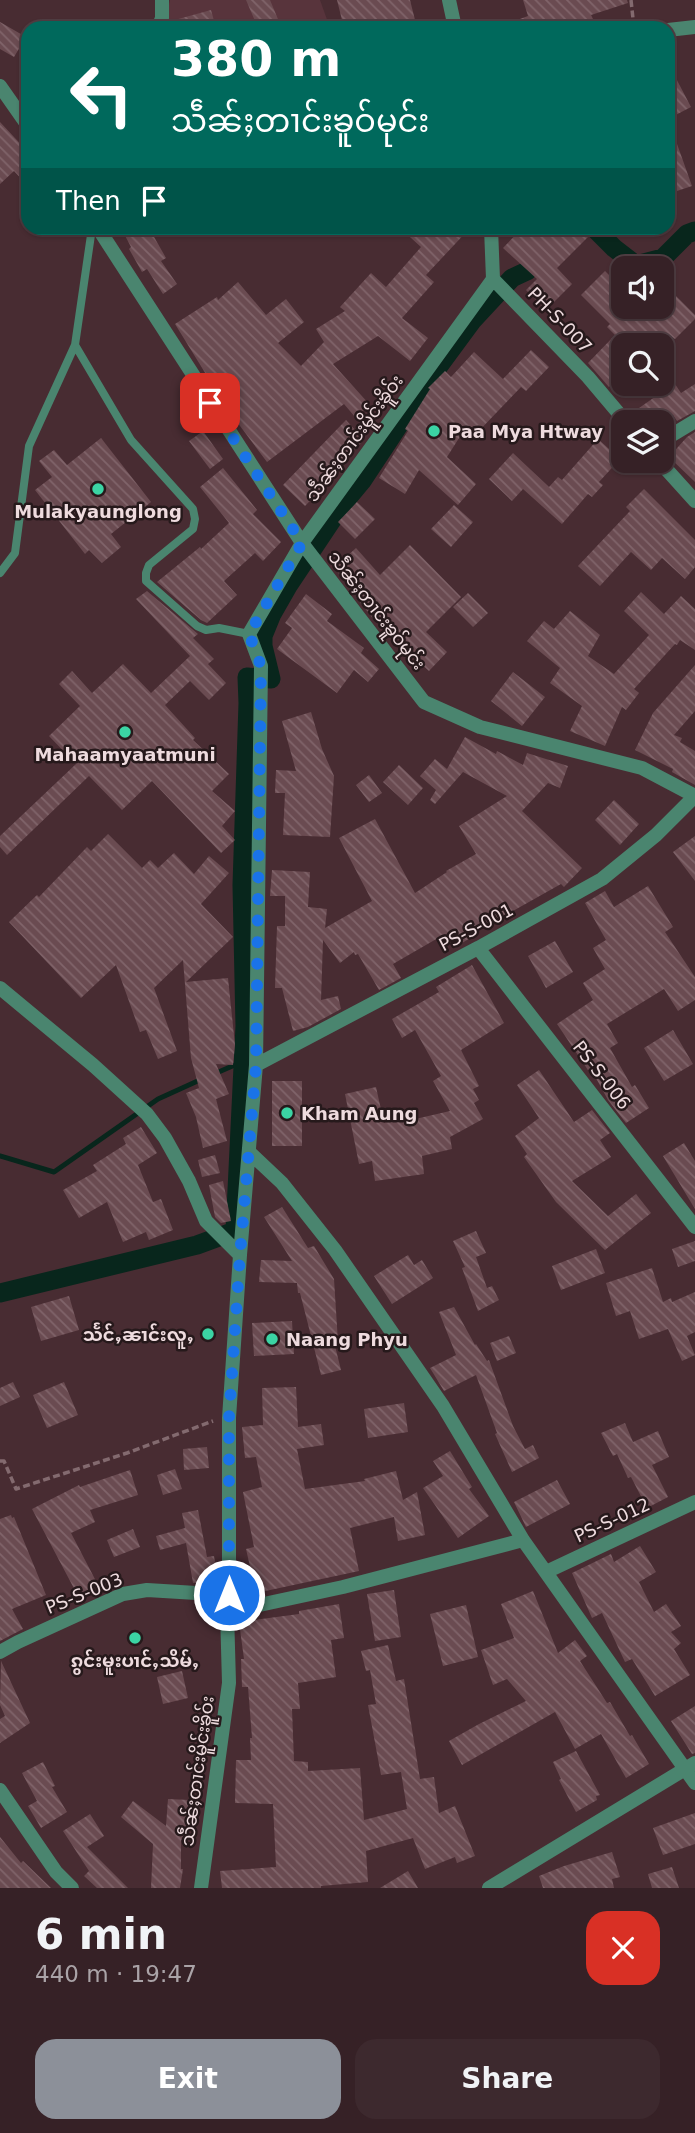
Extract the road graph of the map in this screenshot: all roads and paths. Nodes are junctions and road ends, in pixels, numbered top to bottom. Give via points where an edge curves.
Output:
1 (162, 0) edge
2 (449, 0) edge
3 (631, 0) edge
4 (161, 21) edge
5 (454, 21) edge
6 (634, 21) edge
7 (691, 27) edge
8 (695, 42) edge
9 (0, 86) edge
10 (21, 116) edge
11 (91, 235) edge
12 (103, 235) edge
13 (492, 235) edge
14 (500, 286) junction
15 (75, 345) junction
16 (616, 410) edge
17 (695, 421) edge
18 (674, 434) edge
19 (670, 473) edge
20 (695, 501) edge
21 (304, 546) junction
22 (0, 573) edge
23 (249, 634) junction
24 (695, 796) edge
25 (478, 948) junction
26 (0, 988) edge
27 (256, 1065) junction
28 (249, 1152) junction
29 (695, 1227) edge
30 (240, 1255) junction
31 (229, 1418) junction
32 (0, 1461) edge
33 (695, 1502) edge
34 (523, 1540) junction
35 (546, 1572) junction
36 (229, 1595) junction
37 (227, 1612) junction
38 (0, 1652) edge
39 (690, 1766) edge
40 (695, 1783) edge
41 (0, 1790) edge
42 (72, 1888) edge
43 (201, 1888) edge
44 (489, 1888) edge

1 - 4 street
2 - 5 street
3 - 6 path
7 - 8 street
9 - 10 street
11 - 15 lane
12 - 21 street, သဵၼ်ႈတၢင်းၶူဝ်မုင်း
13 - 14 street
14 - 16 street, PH-S-007
14 - 21 street, သဵၼ်ႈတၢင်းမိူင်းၶိူဝ်း
15 - 22 lane via 30,446 15,553
15 - 23 lane via 131,440 193,509 193,528 149,565 146,582 197,626
17 - 18 street
19 - 20 street
21 - 23 street, သဵၼ်ႈတၢင်းမိူင်းၶိူဝ်း
21 - 24 street, သဵၼ်ႈတၢင်းၶူဝ်မုင်း via 424,702 480,727 642,768
23 - 27 street, သဵၼ်ႈတၢင်းမိူင်းၶိူဝ်း via 261,670
24 - 25 street, PS-S-001 via 602,879
25 - 27 street, PS-S-001
25 - 29 street, PS-S-006
26 - 30 street via 143,1110 183,1170 206,1221
27 - 28 street, သဵၼ်ႈတၢင်းမိူင်းၶိူဝ်း
28 - 30 street, သဵၼ်ႈတၢင်းမိူင်းၶိူဝ်း
28 - 34 street via 282,1183 343,1261 443,1406
30 - 31 street, သဵၼ်ႈတၢင်းမိူင်းၶိူဝ်း
31 - 32 path via 16,1489
31 - 36 street, သဵၼ်ႈတၢင်းမိူင်းၶိူဝ်း
33 - 35 street, PS-S-012
34 - 35 street
34 - 37 street via 330,1591
35 - 39 street
36 - 37 street, သဵၼ်ႈတၢင်းမိူင်းၶိူဝ်း
36 - 38 street, PS-S-003 via 147,1590 124,1594
37 - 43 street, သဵၼ်ႈတၢင်းမိူင်းၶိူဝ်း via 229,1683
39 - 40 street
39 - 44 street
41 - 42 street

